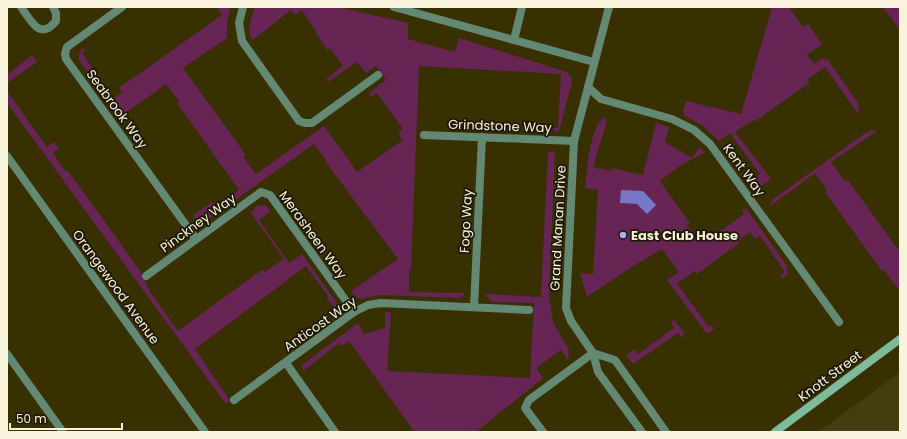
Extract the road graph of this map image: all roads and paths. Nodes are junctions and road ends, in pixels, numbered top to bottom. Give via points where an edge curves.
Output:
1 (21, 7) edge
2 (53, 7) edge
3 (122, 7) edge
4 (243, 7) edge
5 (394, 7) edge
6 (522, 7) edge
7 (609, 7) edge
8 (514, 40) junction
9 (594, 62) junction
10 (378, 75) dead end
11 (588, 87) junction
12 (424, 135) dead end
13 (482, 136) junction
14 (574, 141) junction
15 (7, 156) edge
16 (266, 193) joint
17 (196, 239) junction
18 (146, 276) dead end
19 (474, 307) junction
20 (529, 310) dead end
21 (354, 312) junction
22 (839, 322) dead end
23 (900, 339) edge
24 (593, 353) junction
25 (7, 354) edge
26 (286, 363) junction
27 (234, 400) dead end
28 (63, 432) edge
29 (205, 432) edge
30 (335, 432) edge
31 (543, 432) edge
32 (642, 432) edge
33 (666, 432) edge
34 (775, 432) edge

1 - 2 street via 35,27 43,30 50,28 56,21
3 - 17 street, Seabrook Way via 67,47 66,59
4 - 10 street via 239,23 242,41 299,121 312,123
5 - 8 street
6 - 8 street
7 - 9 street, Grand Manan Drive
8 - 9 street
9 - 11 street, Grand Manan Drive
11 - 14 street, Grand Manan Drive
11 - 22 street, Kent Way via 601,99 672,119 702,137 718,155
12 - 13 street, Grindstone Way
13 - 14 street, Grindstone Way
13 - 19 street, Fogo Way
14 - 24 street, Grand Manan Drive via 566,308 571,321
15 - 29 street, Orangewood Avenue
16 - 17 street, Pinckney Way via 261,192
16 - 21 street, Merasheen Way via 270,195
17 - 18 street, Pinckney Way
19 - 20 street, Anticost Way
19 - 21 street, Anticost Way via 381,304 368,305
21 - 26 street, Anticost Way
23 - 34 main road, Knott Street
24 - 31 street via 529,400 525,408
24 - 32 street, Grand Manan Drive via 598,372
24 - 33 street via 615,360
25 - 28 street
26 - 27 street, Anticost Way
26 - 30 street

